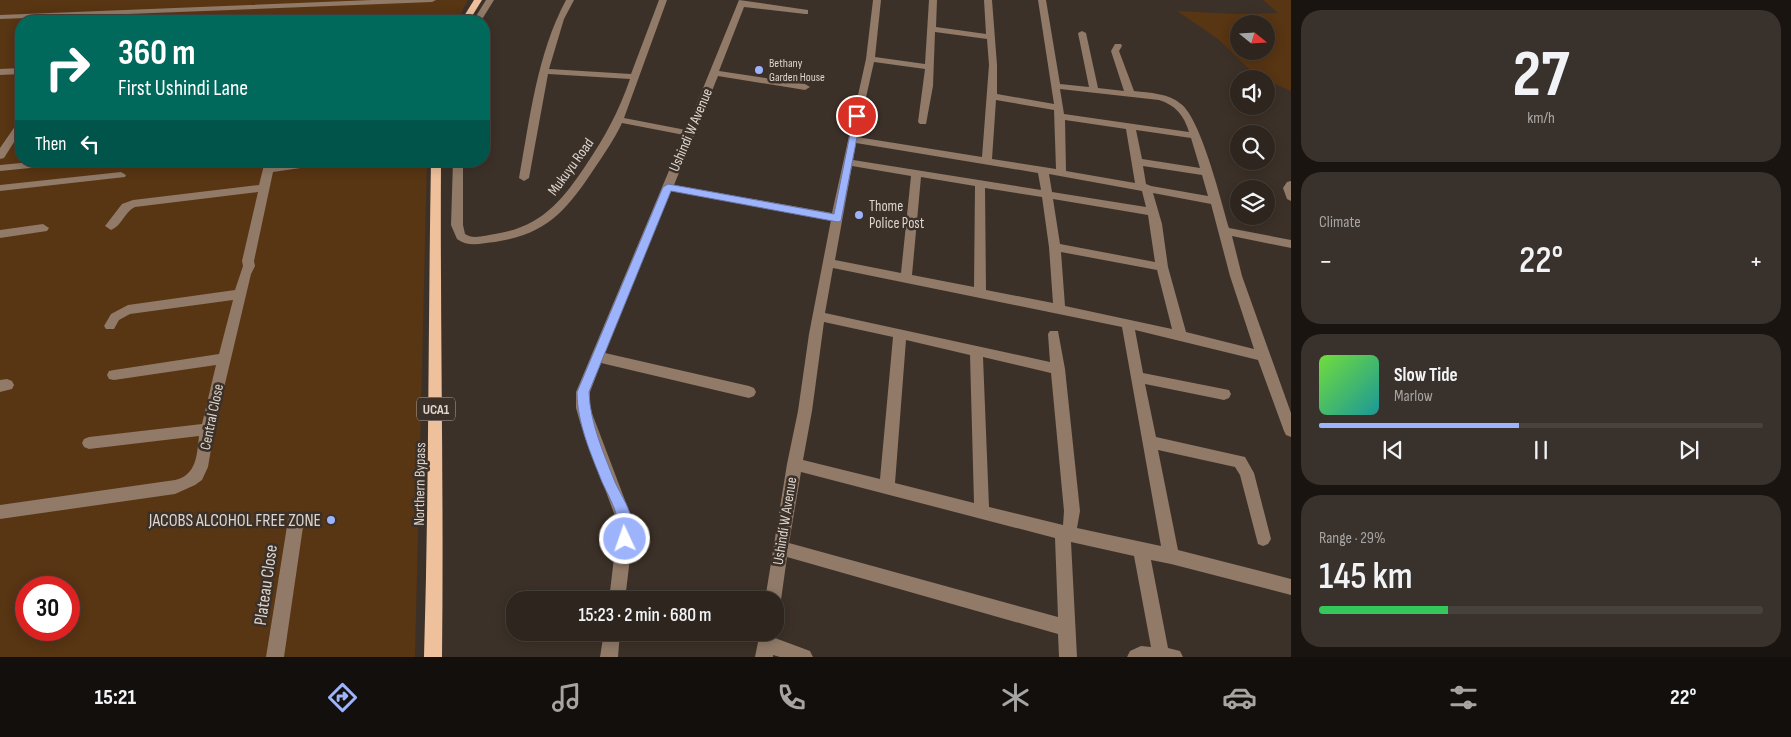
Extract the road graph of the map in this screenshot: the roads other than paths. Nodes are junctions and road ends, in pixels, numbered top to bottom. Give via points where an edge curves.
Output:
1 (432, 0) edge
2 (478, 0) edge
3 (490, 0) edge
4 (570, 0) edge
5 (663, 0) edge
6 (877, 0) edge
7 (933, 0) edge
8 (988, 0) edge
9 (1042, 0) edge
10 (742, 2) edge
11 (240, 4) edge
12 (156, 11) junction
13 (805, 12) dead end
14 (52, 15) edge
15 (153, 15) edge
16 (469, 15) edge
17 (481, 15) edge
18 (15, 16) edge
19 (0, 17) edge
20 (931, 29) junction
21 (1082, 33) dead end
22 (990, 37) junction
23 (1118, 46) dead end
24 (870, 60) junction
25 (929, 67) junction
26 (15, 71) edge
27 (544, 71) junction
28 (0, 72) edge
29 (715, 73) junction
30 (634, 78) junction
31 (1056, 86) junction
32 (805, 87) dead end
33 (1094, 90) junction
34 (1130, 94) junction
35 (992, 96) junction
36 (1060, 112) junction
37 (619, 120) junction
38 (923, 122) dead end
39 (1131, 127) junction
40 (15, 133) edge
41 (689, 133) junction
42 (1195, 136) junction
43 (852, 139) junction
44 (15, 143) edge
45 (8, 144) junction
46 (0, 156) edge
47 (986, 160) junction
48 (847, 162) junction
49 (1137, 162) junction
50 (15, 166) edge
51 (269, 167) edge
52 (436, 167) edge
53 (458, 167) edge
54 (0, 168) edge
55 (1043, 170) junction
56 (1061, 172) junction
57 (1207, 172) junction
58 (916, 173) junction
59 (121, 175) dead end
60 (524, 178) dead end
61 (980, 184) junction
62 (1291, 184) edge
63 (1144, 186) junction
64 (668, 187) junction
65 (0, 188) edge
66 (264, 188) junction
67 (1046, 196) junction
68 (1291, 197) edge
69 (1215, 200) junction
70 (1152, 212) junction
71 (838, 218) junction
72 (111, 226) dead end
73 (43, 228) dead end
74 (1224, 231) junction
75 (0, 234) edge
76 (1291, 244) edge
77 (1055, 247) junction
78 (829, 263) junction
79 (1162, 267) junction
80 (906, 279) junction
81 (240, 294) junction
82 (980, 294) junction
83 (1059, 308) junction
84 (819, 316) junction
85 (1127, 323) junction
86 (110, 326) dead end
87 (1054, 334) dead end
88 (900, 335) junction
89 (1180, 335) junction
90 (976, 352) junction
91 (1262, 356) junction
92 (598, 357) junction
93 (226, 358) junction
94 (1058, 369) junction
95 (114, 374) dead end
96 (1138, 377) junction
97 (749, 392) dead end
98 (1224, 394) dead end
99 (1290, 424) edge
100 (207, 429) junction
101 (1150, 442) junction
102 (89, 443) dead end
103 (794, 464) junction
104 (887, 488) junction
105 (982, 511) junction
106 (0, 512) edge
107 (296, 520) dead end
108 (1069, 534) junction
109 (1263, 539) dead end
110 (781, 548) junction
111 (1171, 556) junction
112 (1291, 587) edge
113 (618, 591) edge
114 (774, 591) edge
115 (1065, 627) junction
116 (611, 641) edge
117 (766, 644) edge
118 (1168, 656) edge
119 (275, 657) edge
120 (433, 657) edge
121 (609, 657) edge
122 (804, 657) edge
123 (1068, 657) edge
124 (1136, 657) edge

1 - 11 street
2 - 16 main road
3 - 17 street
4 - 27 street via 560,19
5 - 30 street, Mukuyu Road
6 - 24 street, Ushindi W Avenue
7 - 20 street
8 - 22 street
9 - 31 street
10 - 13 street
10 - 29 street, Ushindi W Avenue
11 - 12 street
12 - 14 street
12 - 15 street
18 - 19 street
20 - 22 street
20 - 25 street
21 - 33 street
22 - 35 street
23 - 34 street via 1115,51
24 - 25 street
24 - 43 street, Ushindi W Avenue
25 - 38 street
26 - 28 street
27 - 30 street
27 - 60 street
29 - 32 street
29 - 41 street, Ushindi W Avenue
30 - 37 street, Mukuyu Road
31 - 33 street
31 - 36 street
33 - 34 street
34 - 42 street via 1160,97 1181,106
35 - 36 street
35 - 47 street
36 - 39 street
36 - 56 street
37 - 41 street
37 - 53 street, Mukuyu Road via 596,160 560,207 534,225 497,238 472,241 458,235
39 - 42 street
39 - 49 street
40 - 45 street
41 - 64 street, Ushindi W Avenue
42 - 57 street
43 - 47 street
43 - 48 street, Ushindi W Avenue
44 - 45 street
45 - 46 street
47 - 55 street
48 - 58 street
48 - 71 street, Ushindi W Avenue
49 - 57 street
49 - 63 street
50 - 54 street
51 - 66 street, Central Close
52 - 120 main road, Northern Bypass / UCA1
55 - 56 street
55 - 67 street
56 - 63 street
57 - 69 street
58 - 61 street
58 - 80 street
59 - 65 street
61 - 67 street
61 - 82 street
62 - 68 street via 1288,188
63 - 69 street
63 - 70 street
64 - 71 street
64 - 92 street, Ushindi W Avenue
66 - 72 street via 133,204 126,207
66 - 81 street, Central Close via 249,266
67 - 70 street
67 - 77 street
69 - 74 street
70 - 79 street
71 - 78 street, Ushindi W Avenue
73 - 75 street
74 - 76 street
74 - 91 street
77 - 79 street
77 - 83 street
78 - 80 street
78 - 84 street, Ushindi W Avenue
79 - 89 street
80 - 82 street
81 - 86 street via 128,310 115,317
81 - 93 street, Central Close
82 - 83 street
83 - 85 street
84 - 88 street
84 - 103 street, Ushindi W Avenue
85 - 89 street
85 - 96 street
87 - 94 street
88 - 90 street
88 - 104 street
89 - 91 street
90 - 94 street
90 - 105 street
91 - 99 street
92 - 97 street
92 - 113 street, Ushindi W Avenue via 582,399 587,422 626,524
93 - 95 street
93 - 100 street, Central Close
94 - 108 street via 1072,511
96 - 98 street
96 - 101 street
100 - 102 street
100 - 106 street, Central Close via 201,468 185,484
101 - 109 street via 1240,462 1247,473
101 - 111 street
103 - 104 street
103 - 110 street, Ushindi W Avenue
104 - 105 street
105 - 108 street
107 - 119 street, Plateau Close
108 - 111 street
108 - 115 street via 1062,539
110 - 114 street, Ushindi W Avenue
110 - 115 street
111 - 112 street
111 - 118 street via 1141,551
115 - 123 street
116 - 121 street
117 - 122 street
118 - 124 street

